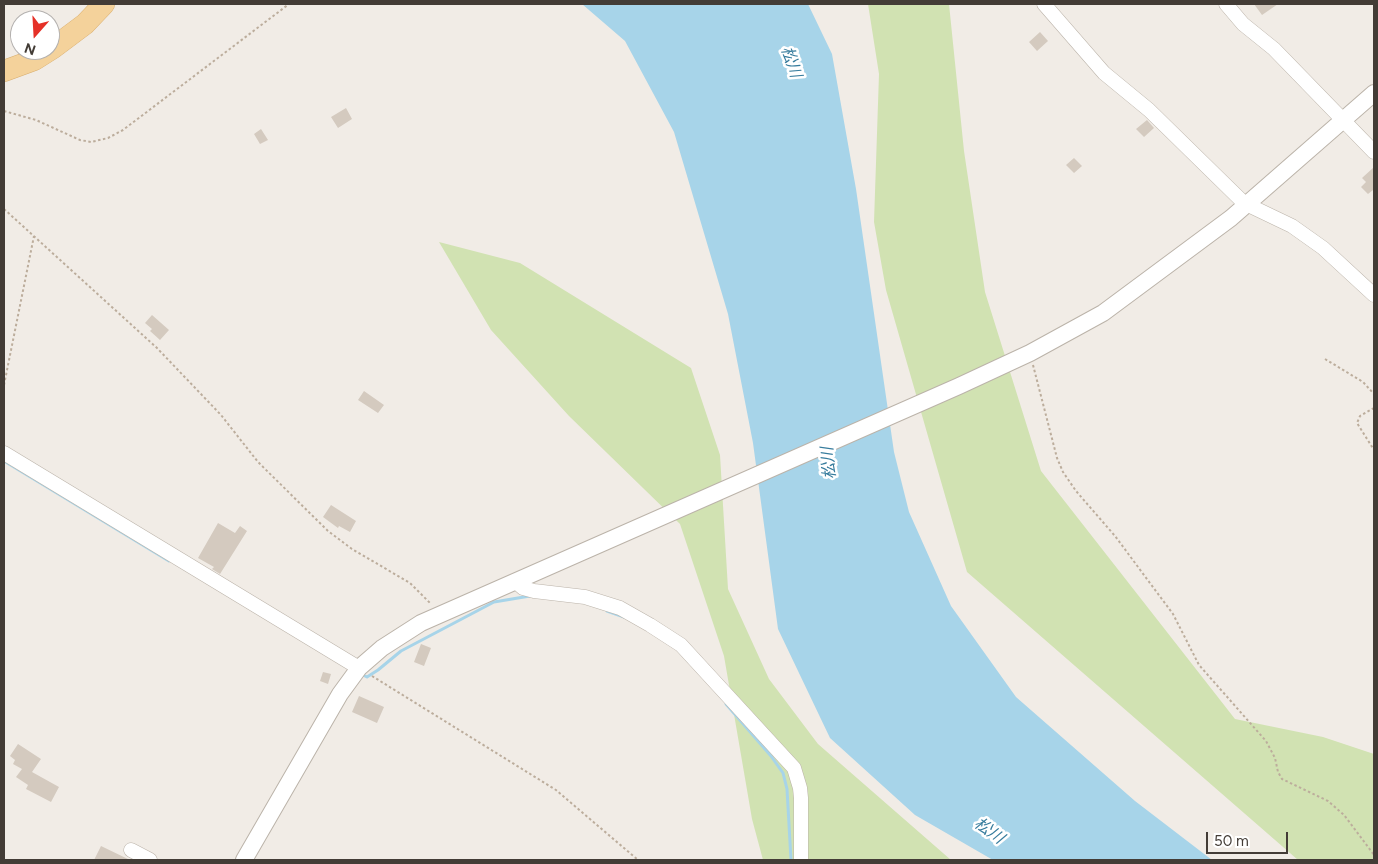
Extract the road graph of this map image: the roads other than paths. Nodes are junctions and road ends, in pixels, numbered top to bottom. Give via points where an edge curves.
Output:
1 (104, 4) edge
2 (1044, 4) edge
3 (1226, 4) edge
4 (4, 71) edge
5 (1374, 93) edge
6 (1343, 120) junction
7 (1374, 152) edge
8 (1246, 204) junction
9 (1374, 295) edge
10 (4, 453) edge
11 (515, 581) junction
12 (359, 668) junction
13 (132, 850) dead end
14 (150, 860) edge
15 (244, 860) edge
16 (801, 860) edge

1 - 4 main road via 85,24 53,48 34,60
2 - 8 street via 1110,80 1149,110
3 - 6 street
5 - 6 street
6 - 7 street
6 - 8 street
8 - 9 street via 1292,226 1323,248
8 - 11 street via 1103,313 1030,353
10 - 12 street
11 - 12 street via 420,623
11 - 16 street via 522,588 585,597 620,608 681,645 794,768 801,798
12 - 15 street via 340,694
13 - 14 street

